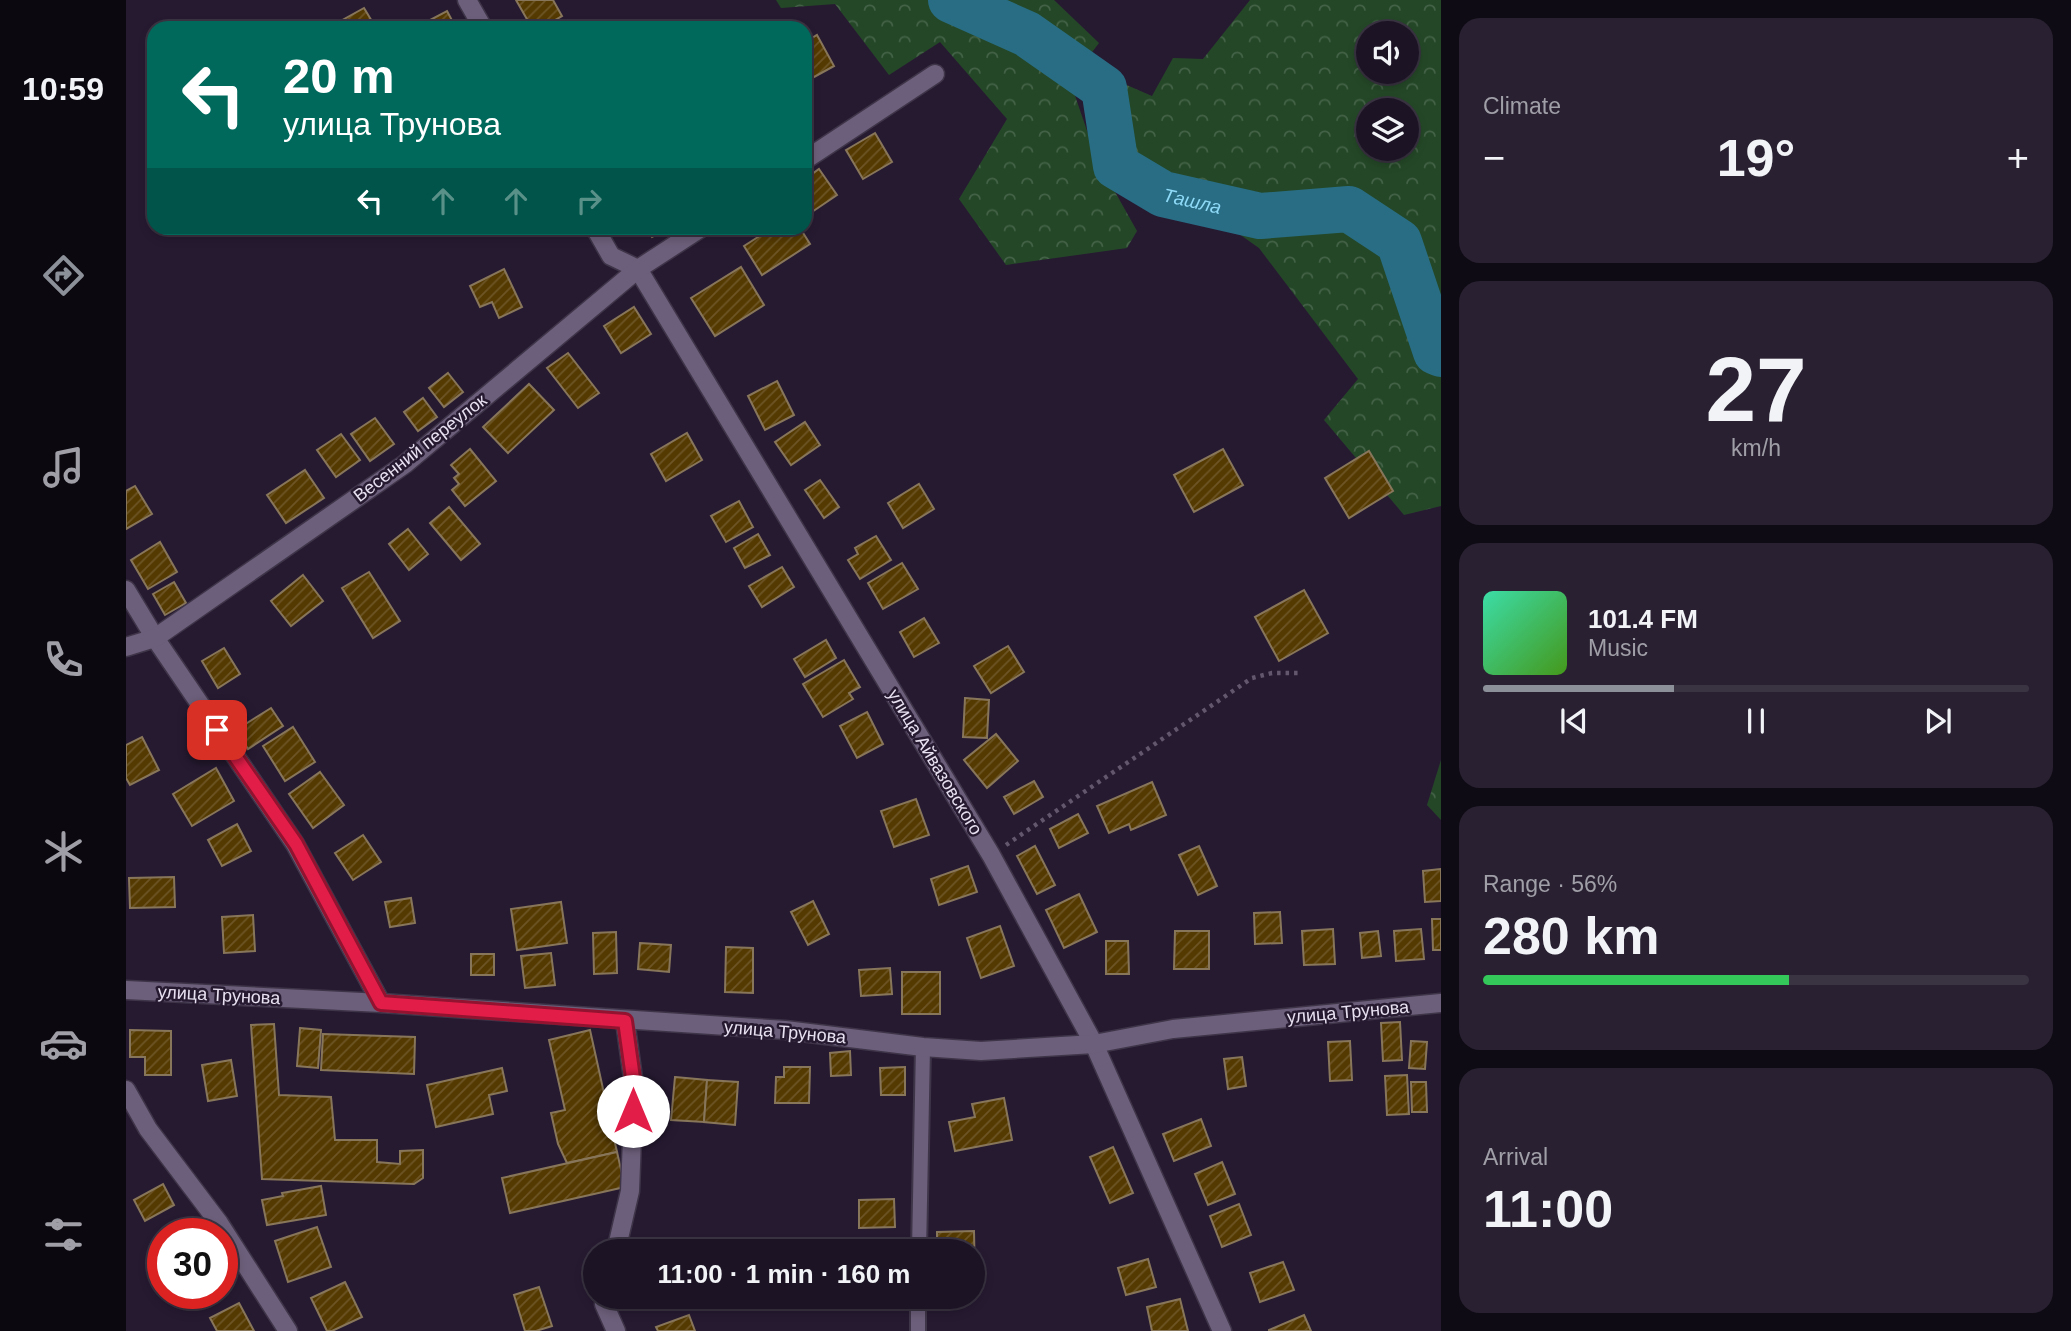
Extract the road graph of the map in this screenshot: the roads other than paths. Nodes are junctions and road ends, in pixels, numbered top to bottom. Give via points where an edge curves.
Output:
1 (467, 0) edge
2 (479, 21) edge
3 (935, 74) dead end
4 (812, 155) edge
5 (599, 235) edge
6 (690, 235) edge
7 (638, 269) junction
8 (126, 590) edge
9 (155, 638) junction
10 (126, 648) edge
11 (126, 990) edge
12 (381, 1003) junction
13 (1441, 1003) edge
14 (625, 1021) junction
15 (1094, 1044) junction
16 (923, 1047) junction
17 (126, 1090) edge
18 (619, 1239) edge
19 (919, 1239) edge
20 (606, 1309) edge
21 (918, 1309) edge
22 (288, 1331) edge
23 (616, 1331) edge
24 (918, 1331) edge
25 (1222, 1331) edge

1 - 2 street
3 - 4 street
5 - 7 street, улица Айвазовского via 611,256
6 - 7 street, Весенний переулок
7 - 9 street, Весенний переулок via 405,464
7 - 15 street, улица Айвазовского via 991,855
8 - 9 street
9 - 10 street, Весенний переулок
9 - 12 street via 296,844
11 - 12 street, улица Трунова
12 - 14 street, улица Трунова
13 - 15 street, улица Трунова via 1173,1029
14 - 16 street, улица Трунова via 785,1030
14 - 18 street via 634,1085 630,1191
15 - 16 street, улица Трунова via 981,1051
15 - 25 street, улица Айвазовского
16 - 19 lane
17 - 22 street
20 - 23 street
21 - 24 lane

